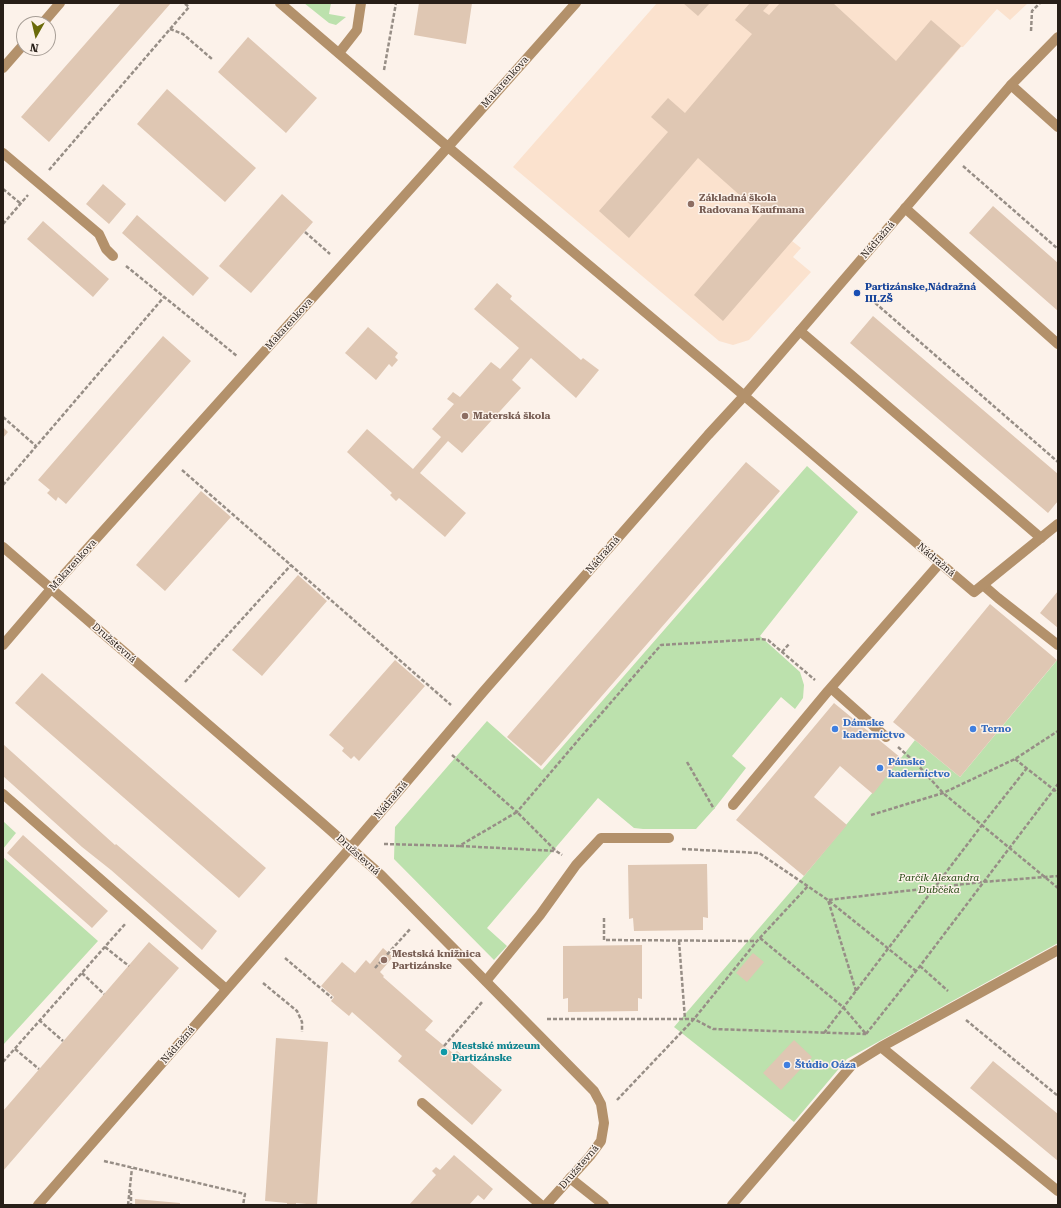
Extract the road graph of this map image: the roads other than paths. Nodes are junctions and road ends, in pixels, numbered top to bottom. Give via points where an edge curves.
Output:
1 (60, 3) edge
2 (280, 3) edge
3 (361, 3) edge
4 (576, 3) edge
5 (49, 16) edge
6 (1058, 37) edge
7 (16, 53) edge
8 (339, 53) junction
9 (3, 68) edge
10 (1011, 85) junction
11 (1058, 126) edge
12 (448, 147) junction
13 (3, 153) edge
14 (905, 208) junction
15 (114, 256) road end
16 (800, 331) junction
17 (1058, 344) edge
18 (744, 396) junction
19 (1058, 524) edge
20 (1041, 538) junction
21 (3, 546) edge
22 (940, 563) junction
23 (983, 585) junction
24 (51, 589) junction
25 (1058, 644) edge
26 (3, 645) edge
27 (830, 690) junction
28 (886, 737) road end
29 (3, 794) edge
30 (733, 805) dead end
31 (669, 838) road end
32 (351, 847) junction
33 (1058, 950) edge
34 (486, 981) junction
35 (226, 989) junction
36 (882, 1047) junction
37 (422, 1103) dead end
38 (570, 1178) junction
39 (1058, 1191) edge
40 (38, 1205) edge
41 (542, 1205) edge
42 (546, 1205) edge
43 (604, 1205) edge
44 (732, 1205) edge

1 - 5 street
2 - 8 street
3 - 8 street via 356,30
4 - 12 street, Makarenkova
6 - 10 street, Nádražná
7 - 9 street
8 - 12 street
10 - 11 street
10 - 14 street, Nádražná
12 - 18 street
12 - 24 street, Makarenkova
13 - 15 street via 99,234 106,249
14 - 16 street, Nádražná
14 - 17 street
16 - 18 street, Nádražná
16 - 20 street
18 - 22 street, Nádražná
18 - 32 street, Nádražná via 488,686
19 - 20 street
20 - 23 street
21 - 24 street, Družstevná
22 - 23 street, Nádražná via 974,592
22 - 27 street
23 - 25 street
24 - 26 street, Makarenkova
24 - 32 street, Družstevná
27 - 28 street
27 - 30 street
29 - 35 street
31 - 34 street via 601,838 576,865 531,927
32 - 34 street, Družstevná
32 - 35 street, Nádražná
33 - 36 street
34 - 38 street, Družstevná via 594,1091 601,1104 604,1123 601,1141
35 - 40 street, Nádražná
36 - 39 street
36 - 44 street via 852,1065
37 - 41 street
38 - 42 street, Družstevná
38 - 43 street

